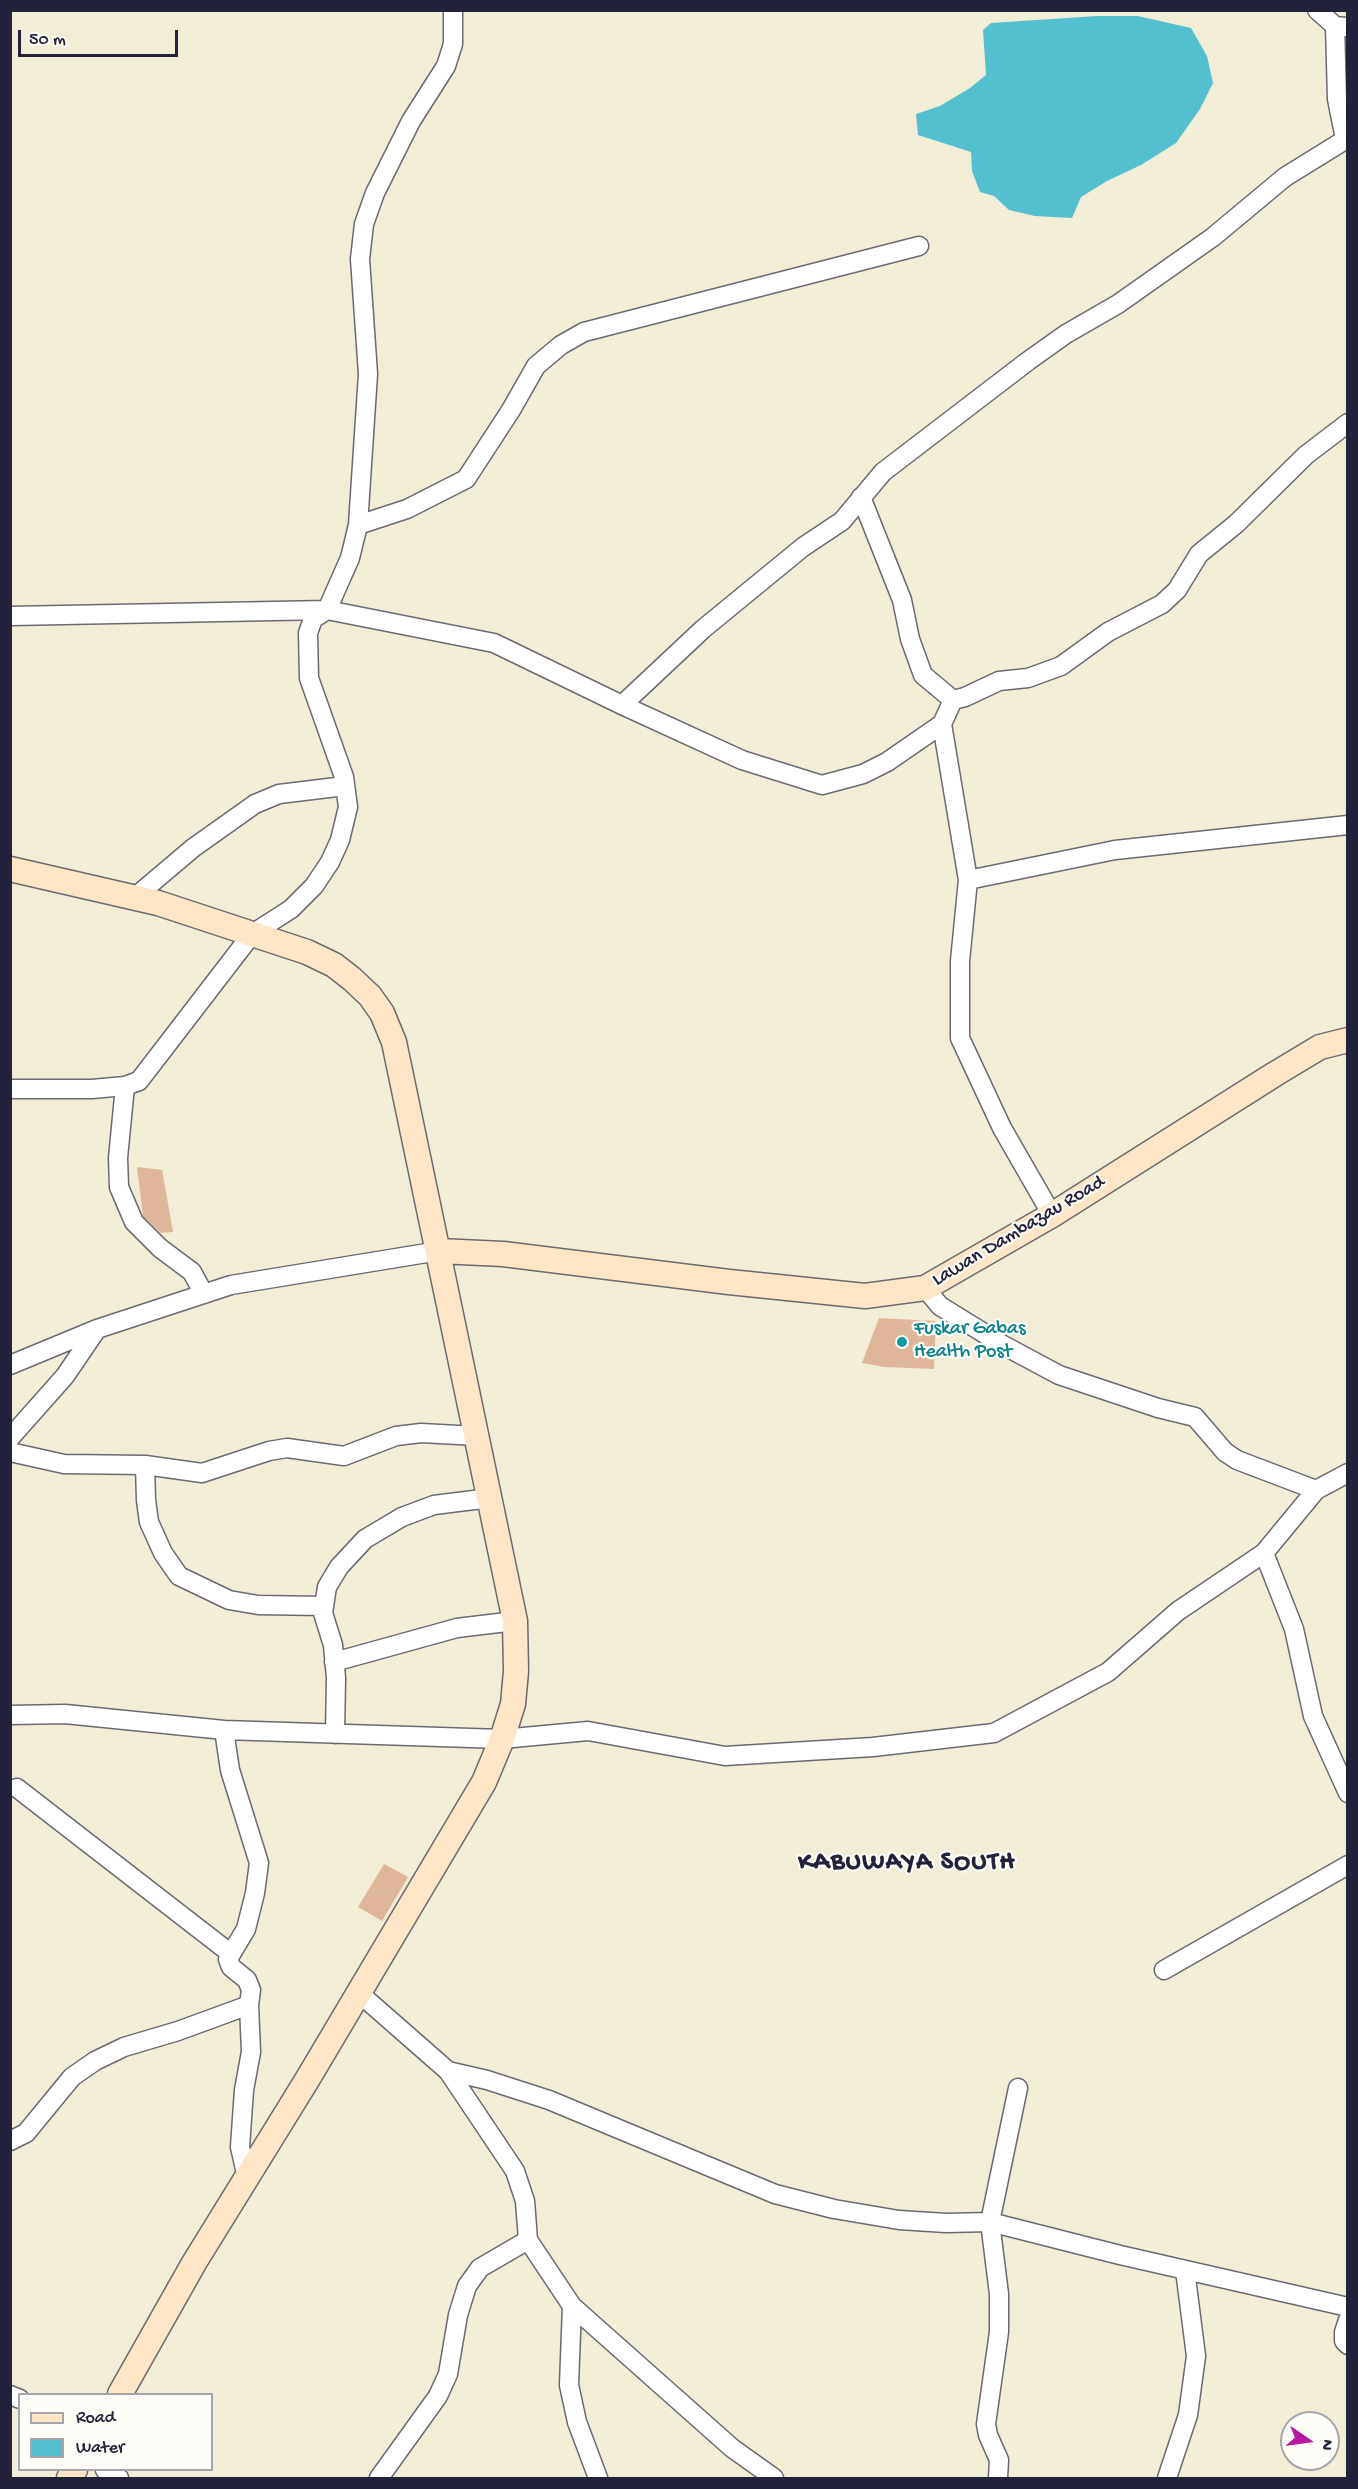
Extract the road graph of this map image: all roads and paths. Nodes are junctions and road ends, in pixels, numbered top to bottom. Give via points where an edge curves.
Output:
1 (453, 10) edge
2 (1317, 10) edge
3 (1341, 27) edge
4 (1346, 139) edge
5 (919, 246) dead end
6 (1347, 423) edge
7 (861, 496) junction
8 (358, 525) junction
9 (327, 610) junction
10 (10, 616) edge
11 (953, 700) junction
12 (622, 705) junction
13 (942, 724) junction
14 (345, 786) junction
15 (1347, 825) edge
16 (10, 869) edge
17 (968, 880) junction
18 (134, 898) junction
19 (252, 934) junction
20 (1347, 1040) edge
21 (124, 1086) junction
22 (10, 1089) edge
23 (1052, 1215) junction
24 (439, 1251) junction
25 (925, 1288) junction
26 (204, 1294) junction
27 (97, 1329) junction
28 (10, 1365) edge
29 (477, 1436) junction
30 (10, 1438) edge
31 (10, 1452) edge
32 (145, 1465) junction
33 (1347, 1473) edge
34 (1316, 1490) junction
35 (490, 1498) junction
36 (1264, 1553) junction
37 (324, 1606) junction
38 (515, 1621) junction
39 (334, 1662) junction
40 (10, 1715) edge
41 (225, 1730) junction
42 (335, 1734) junction
43 (502, 1739) junction
44 (16, 1788) dead end
45 (1347, 1793) edge
46 (1347, 1866) edge
47 (230, 1953) junction
48 (1164, 1970) dead end
49 (359, 1993) junction
50 (249, 2005) junction
51 (448, 2071) junction
52 (1018, 2088) dead end
53 (10, 2141) edge
54 (247, 2178) junction
55 (990, 2222) junction
56 (528, 2240) junction
57 (1185, 2270) junction
58 (572, 2306) junction
59 (1347, 2307) edge
60 (1347, 2320) edge
61 (1347, 2345) edge
62 (121, 2393) edge
63 (379, 2478) edge
64 (598, 2478) edge
65 (774, 2478) edge
66 (998, 2478) edge
67 (1167, 2478) edge

1 - 8 street via 453,44 446,66 411,121 364,224 360,260 368,374
2 - 3 street
3 - 4 street via 1337,99
4 - 7 street via 1285,177 1213,237 1118,304 1028,361 883,472
5 - 8 street via 584,332 537,366 466,479 407,509
6 - 11 street via 1306,455 1236,524 1199,554 1177,590 1162,604 1108,632 1061,666 1028,678 999,681
7 - 11 street via 902,600 923,675
7 - 12 street via 842,521 803,547 702,629
8 - 9 street via 350,558
9 - 10 street
9 - 12 street via 494,643
9 - 14 street via 313,619 308,633 309,678
11 - 13 street
12 - 13 street via 742,760 822,785 887,762
13 - 17 street
14 - 18 street via 279,794 255,804 193,848
14 - 19 street via 348,807 330,862 314,886 291,909
15 - 17 street via 1115,850
16 - 18 main road
17 - 23 street via 960,961 960,1038 1002,1128
18 - 19 main road
19 - 21 street via 139,1081
19 - 24 main road via 307,952 334,966 370,996 382,1013 394,1042
20 - 23 main road, Lawan Dambazau Road via 1320,1047
21 - 22 street
21 - 26 street via 119,1187 134,1222 192,1272
23 - 25 main road, Lawan Dambazau Road
24 - 25 main road, Lawan Dambazau Road via 503,1254 865,1296
24 - 26 street via 231,1285
24 - 29 main road
25 - 34 street via 940,1306 1059,1375 1195,1417 1237,1460
26 - 27 street
27 - 28 street
27 - 30 street via 65,1376
29 - 32 street via 396,1436 344,1456 287,1448 269,1450 202,1473
29 - 35 main road
31 - 32 street via 64,1464
32 - 37 street via 149,1522 162,1552 179,1576 229,1600 258,1605
33 - 34 street
34 - 36 street
35 - 37 street via 434,1505 402,1517 365,1539 339,1567 327,1587
35 - 38 main road
36 - 43 street via 1178,1611 1108,1672 994,1733 873,1747 725,1756 588,1731
36 - 45 street via 1294,1629 1313,1716
37 - 39 street
38 - 39 street via 457,1628
38 - 43 main road via 513,1704
39 - 42 street
40 - 41 street via 76,1714
41 - 42 street
41 - 47 street via 230,1770 259,1863 246,1929
42 - 43 street
43 - 49 main road via 484,1782
44 - 47 street
46 - 48 street
47 - 50 street via 228,1964 250,1984
49 - 51 street
49 - 54 main road
50 - 53 street via 124,2047 95,2061 72,2077 26,2133
50 - 54 street via 251,2052 240,2147
51 - 55 street via 549,2100 775,2194 899,2220
51 - 56 street via 515,2171 525,2201
52 - 55 street
54 - 62 main road
55 - 57 street
55 - 66 street via 999,2294 999,2332 986,2424 999,2460
56 - 58 street
56 - 63 street via 480,2268 467,2286 448,2374 438,2396
57 - 59 street
57 - 67 street via 1196,2356 1188,2415
58 - 64 street via 569,2385 577,2422
58 - 65 street via 732,2448
60 - 61 street

